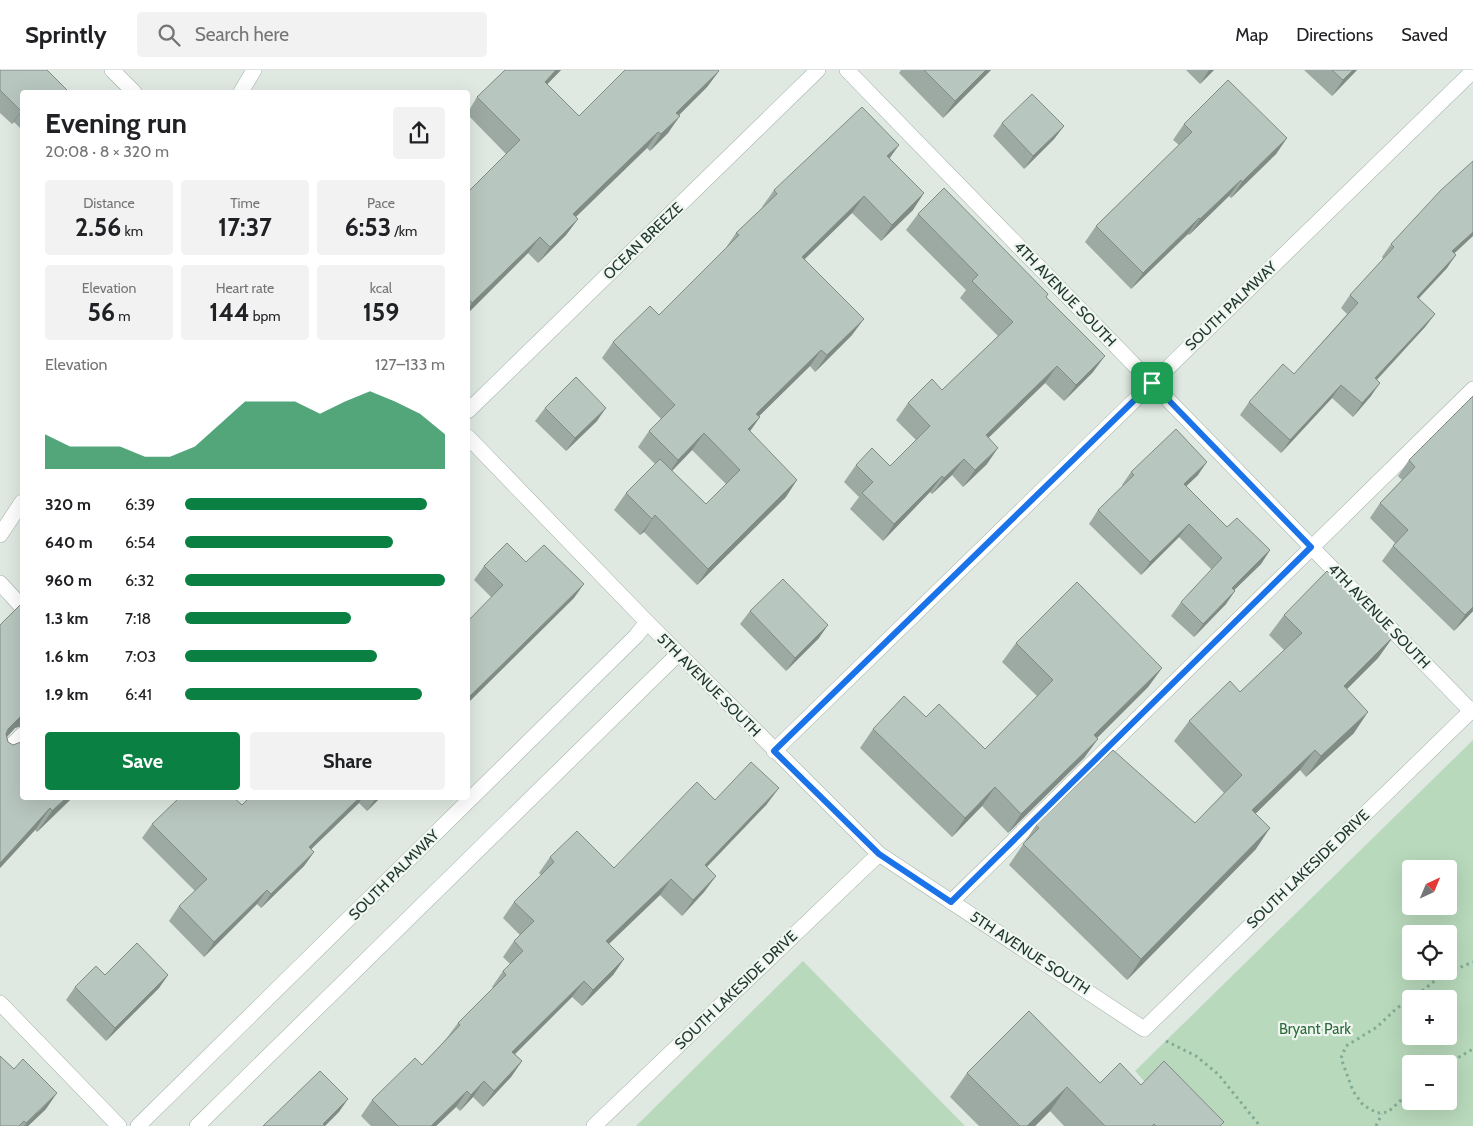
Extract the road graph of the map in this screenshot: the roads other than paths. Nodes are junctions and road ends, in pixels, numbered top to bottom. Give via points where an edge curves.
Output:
1 (112, 70) edge
2 (254, 70) edge
3 (818, 70) edge
4 (847, 70) edge
5 (1473, 71) edge
6 (132, 90) edge
7 (242, 90) edge
8 (1152, 383) junction
9 (1473, 389) edge
10 (470, 409) edge
11 (470, 439) edge
12 (20, 505) edge
13 (0, 535) edge
14 (1311, 547) junction
15 (0, 583) edge
16 (20, 605) edge
17 (647, 622) junction
18 (678, 654) junction
19 (1472, 711) edge
20 (20, 736) edge
21 (774, 751) junction
22 (0, 757) edge
23 (470, 799) edge
24 (469, 800) edge
25 (879, 854) junction
26 (951, 902) junction
27 (0, 1003) edge
28 (1144, 1028) joint
29 (119, 1126) edge
30 (138, 1126) edge
31 (197, 1126) edge
32 (594, 1126) edge

1 - 6 street
2 - 7 street
3 - 10 street, OCEAN BREEZE
4 - 8 street, 4TH AVENUE SOUTH
5 - 8 street, SOUTH PALMWAY
8 - 14 street, 4TH AVENUE SOUTH
8 - 21 street, SOUTH PALMWAY
9 - 14 street
11 - 17 street, 5TH AVENUE SOUTH
12 - 13 street
14 - 19 street, 4TH AVENUE SOUTH
14 - 26 street
15 - 16 street
17 - 18 street, 5TH AVENUE SOUTH
17 - 23 street, SOUTH PALMWAY
18 - 21 street, 5TH AVENUE SOUTH
18 - 31 street
19 - 28 street, SOUTH LAKESIDE DRIVE
20 - 22 street
21 - 25 street, 5TH AVENUE SOUTH
24 - 30 street, SOUTH PALMWAY
25 - 26 street, 5TH AVENUE SOUTH
25 - 32 street, SOUTH LAKESIDE DRIVE
26 - 28 street, 5TH AVENUE SOUTH
27 - 29 street

